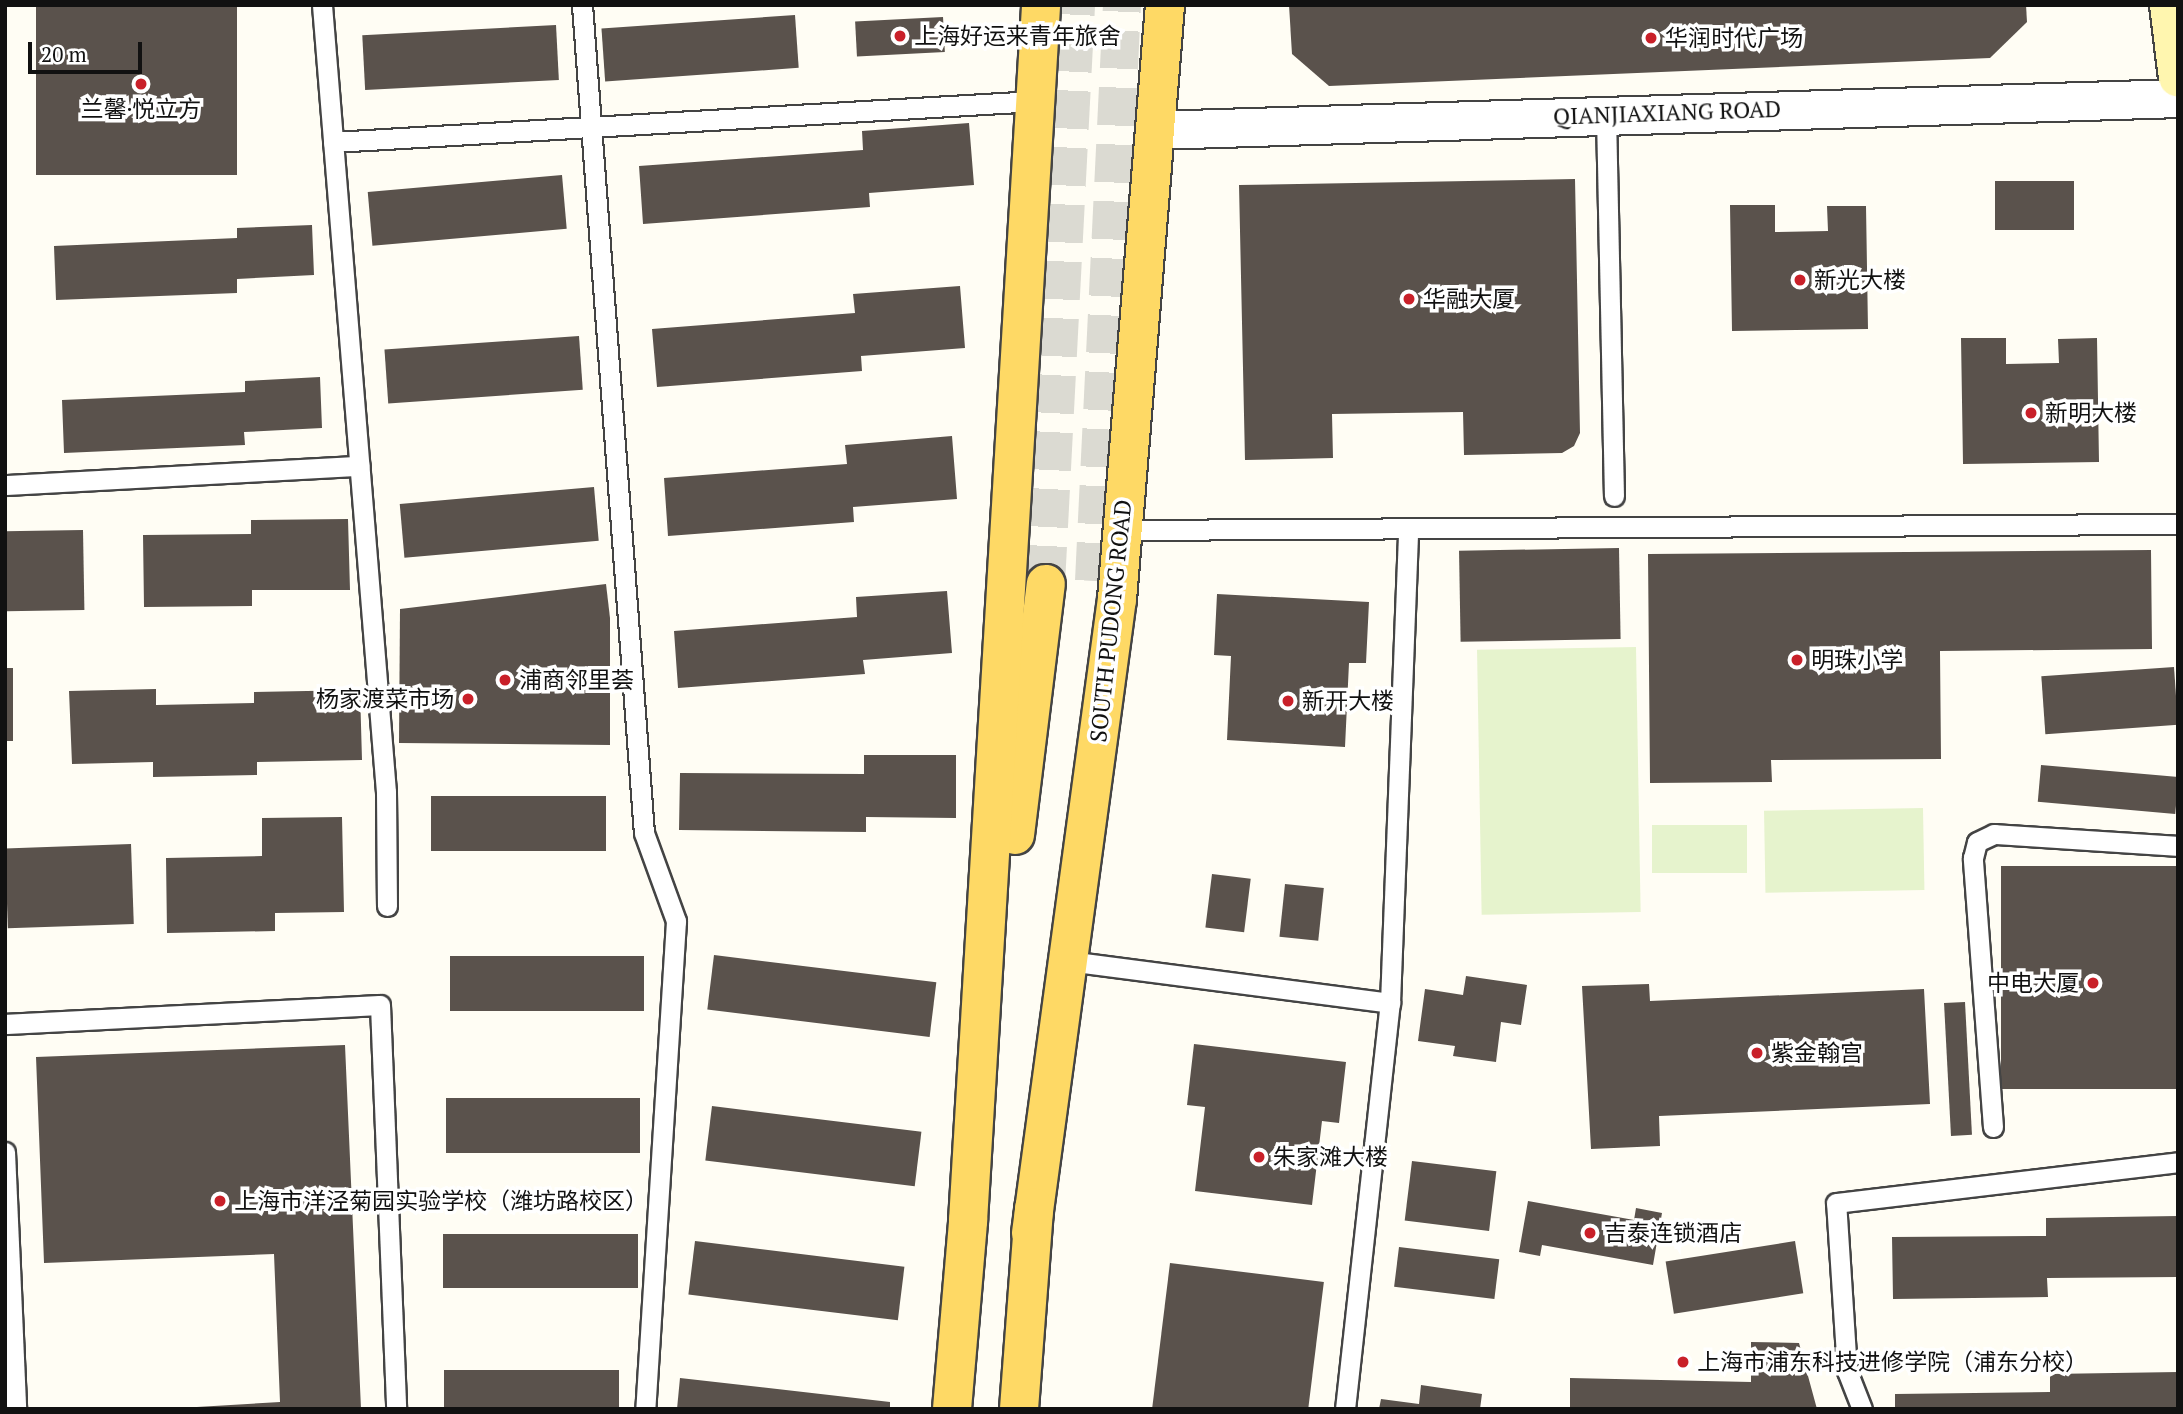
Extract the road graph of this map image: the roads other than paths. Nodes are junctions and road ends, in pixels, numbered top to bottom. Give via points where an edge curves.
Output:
1 (322, 5) edge
2 (582, 5) edge
3 (1041, 5) edge
4 (1165, 5) edge
5 (2169, 5) edge
6 (2178, 78) edge
7 (2178, 98) edge
8 (1035, 101) junction
9 (1606, 115) junction
10 (589, 127) junction
11 (1155, 130) junction
12 (333, 142) junction
13 (359, 466) junction
14 (5, 485) edge
15 (1614, 496) dead end
16 (2178, 524) edge
17 (1408, 529) junction
18 (1123, 530) junction
19 (1094, 581) tunnel mouth
20 (1046, 584) tunnel mouth
21 (2178, 846) edge
22 (387, 905) dead end
23 (1068, 961) junction
24 (1390, 1003) junction
25 (5, 1024) edge
26 (1993, 1127) dead end
27 (5, 1152) edge
28 (2178, 1162) edge
29 (968, 1221) junction
30 (1031, 1233) junction
31 (16, 1409) edge
32 (397, 1409) edge
33 (645, 1409) edge
34 (952, 1409) edge
35 (1019, 1409) edge
36 (1345, 1409) edge
37 (1862, 1409) edge

1 - 12 lane
2 - 10 lane
3 - 8 main road
4 - 11 main road, SOUTH PUDONG ROAD
5 - 6 street
7 - 9 street, QIANJIAXIANG ROAD
8 - 10 lane
8 - 29 main road
9 - 11 street, QIANJIAXIANG ROAD
9 - 15 lane
10 - 12 lane
10 - 33 lane via 644,833 676,920
11 - 18 main road, SOUTH PUDONG ROAD
12 - 13 lane
13 - 14 lane
13 - 22 lane via 386,792
16 - 17 lane
17 - 18 lane
17 - 24 lane
18 - 23 main road, SOUTH PUDONG ROAD
19 - 30 main road, SOUTH PUDONG ROAD
20 - 29 main road
21 - 26 lane via 1994,834 1977,842 1973,858
23 - 24 lane
23 - 30 main road, SOUTH PUDONG ROAD
24 - 36 lane
25 - 32 lane via 380,1005
27 - 31 lane
28 - 37 lane via 1836,1203 1847,1371
29 - 34 main road
30 - 35 main road, SOUTH PUDONG ROAD

